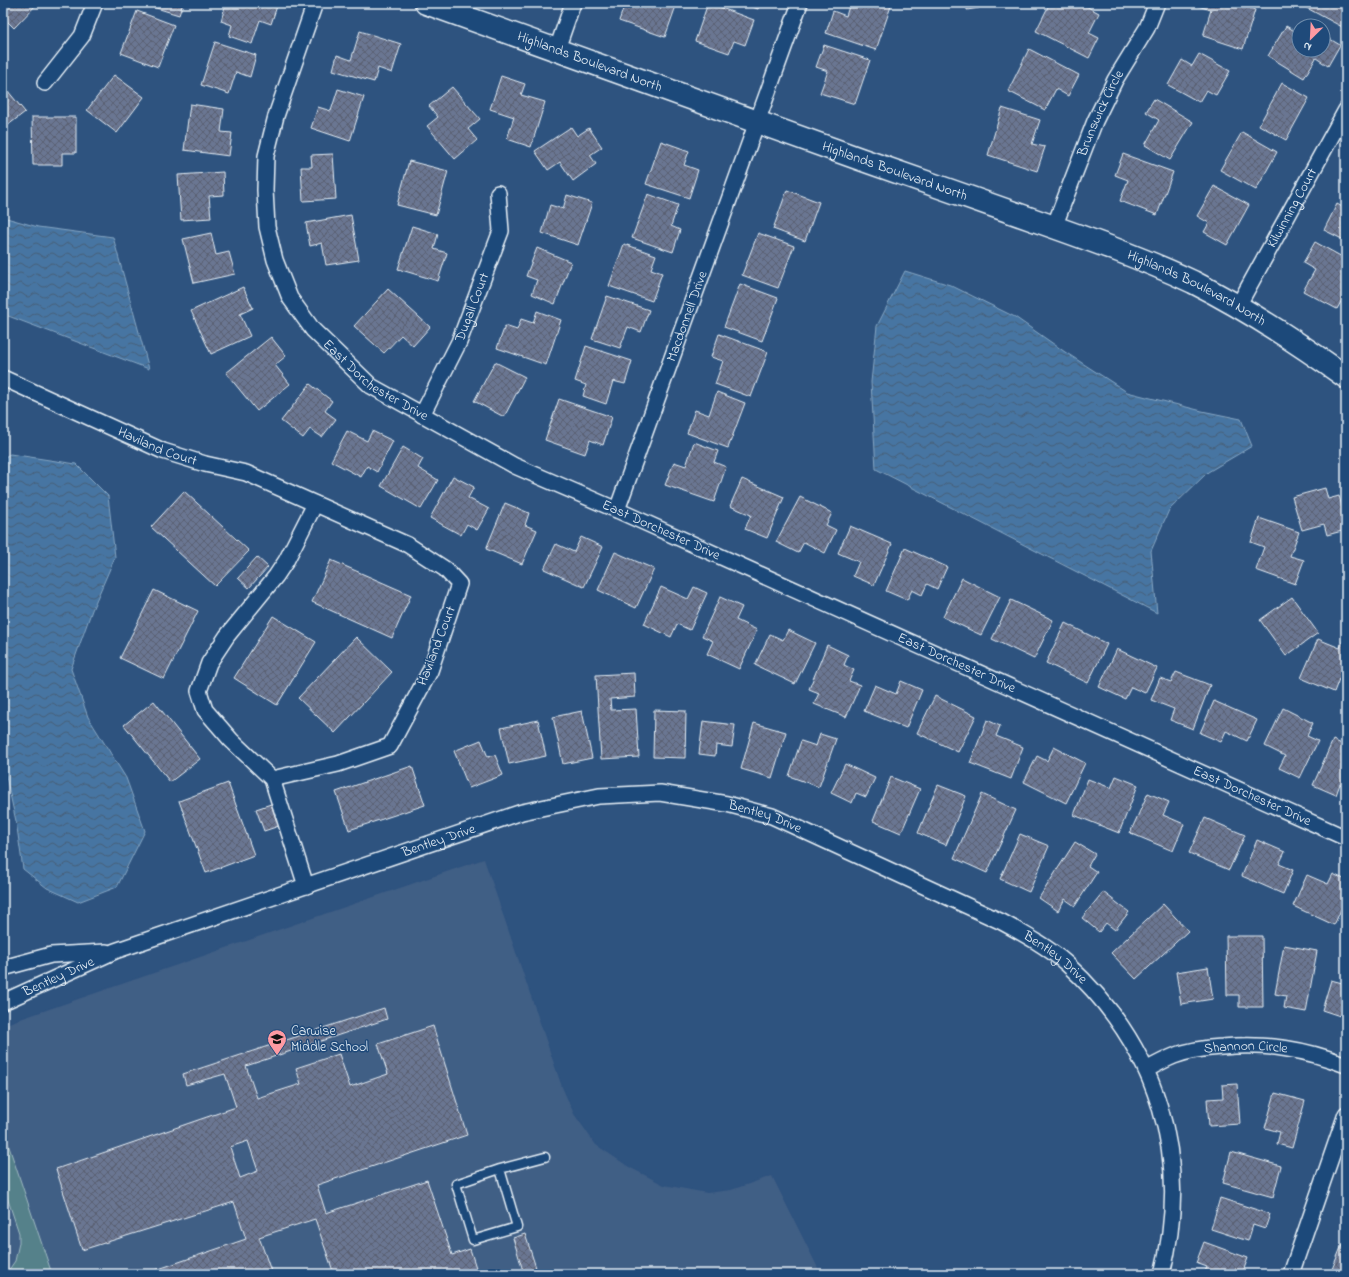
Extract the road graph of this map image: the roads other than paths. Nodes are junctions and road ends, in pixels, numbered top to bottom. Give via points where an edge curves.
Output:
1 (95, 3) edge
2 (315, 3) edge
3 (426, 3) edge
4 (573, 3) edge
5 (800, 3) edge
6 (1156, 3) edge
7 (557, 49) junction
8 (45, 83) dead end
9 (1346, 110) edge
10 (757, 122) junction
11 (498, 193) dead end
12 (1054, 227) junction
13 (1238, 306) junction
14 (1346, 377) edge
15 (3, 378) edge
16 (422, 415) junction
17 (315, 504) junction
18 (617, 510) junction
19 (272, 779) junction
20 (1346, 838) edge
21 (306, 886) junction
22 (115, 952) junction
23 (4, 965) edge
24 (3, 1002) edge
25 (1346, 1065) edge
26 (1146, 1070) junction
27 (1346, 1114) edge
28 (545, 1157) dead end
29 (500, 1169) junction
30 (1162, 1274) edge
31 (1291, 1274) edge

1 - 8 street via 82,36
2 - 16 street, East Dorchester Drive via 276,116 266,156 267,227 275,260 290,298 313,330 371,386
3 - 7 street, Highlands Boulevard North
4 - 7 street
5 - 10 street, Macdonnell Drive
6 - 12 street, Brunswick Circle via 1147,28 1115,80 1095,121
7 - 10 street, Highlands Boulevard North
9 - 13 street, Kilwinning Court
10 - 12 street, Highlands Boulevard North
10 - 18 street, Macdonnell Drive
11 - 16 street, Dugall Court via 501,231 459,342
12 - 13 street, Highlands Boulevard North via 1193,282
13 - 14 street, Highlands Boulevard North via 1300,344
15 - 17 street, Haviland Court via 163,451 246,473
16 - 18 street, East Dorchester Drive via 516,466
17 - 19 street via 276,576 227,636 209,663 199,691 205,710 231,740
17 - 19 street, Haviland Court via 408,545 445,569 459,584 430,671 390,746 338,764
18 - 20 street, East Dorchester Drive
19 - 21 street
21 - 22 street, Bentley Drive
21 - 26 street, Bentley Drive via 522,812 600,796 660,793 727,804 772,816 1002,922 1035,941 1066,964 1098,995 1134,1045
22 - 23 street, Bentley Drive via 50,955
22 - 24 street, Bentley Drive
25 - 26 street, Shannon Circle via 1293,1049 1237,1046 1199,1049 1175,1056
26 - 30 street, Bentley Drive via 1166,1127 1172,1172 1171,1219
27 - 31 street
28 - 29 lane
29 - 29 lane via 456,1184 473,1240 517,1227

